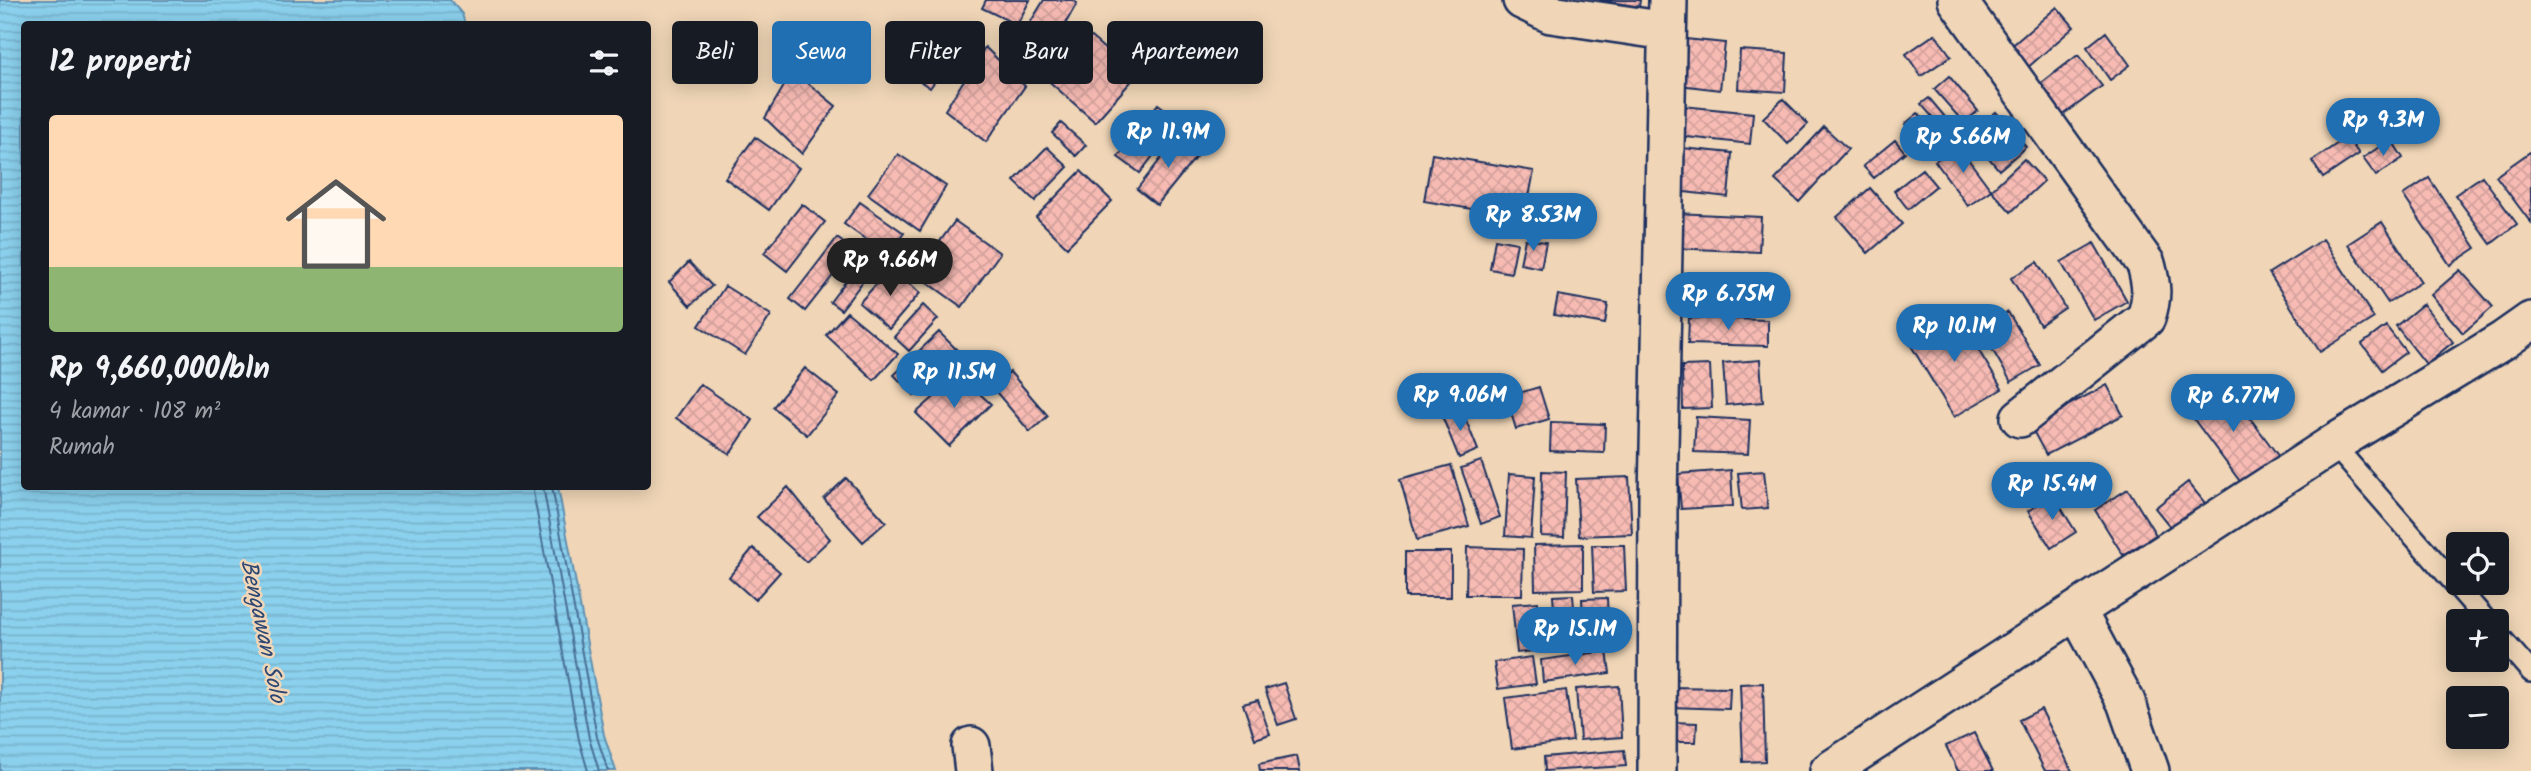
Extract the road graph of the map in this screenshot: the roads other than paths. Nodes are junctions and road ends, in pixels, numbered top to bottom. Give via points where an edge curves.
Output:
1 (1522, 0) edge
2 (1957, 0) edge
3 (1668, 15) edge
4 (2531, 321) edge
5 (2020, 418) dead end
6 (2333, 444) junction
7 (2477, 609) edge
8 (2077, 611) junction
9 (2509, 646) edge
10 (2531, 671) edge
11 (1657, 771) edge
12 (1829, 771) edge
13 (2150, 771) edge

1 - 3 street via 1551,14
2 - 5 street via 2146,264 2150,278 2152,298 2146,318
3 - 11 street
4 - 6 street
6 - 7 lane
6 - 8 street
8 - 12 street
8 - 13 street via 2126,702
9 - 10 lane

